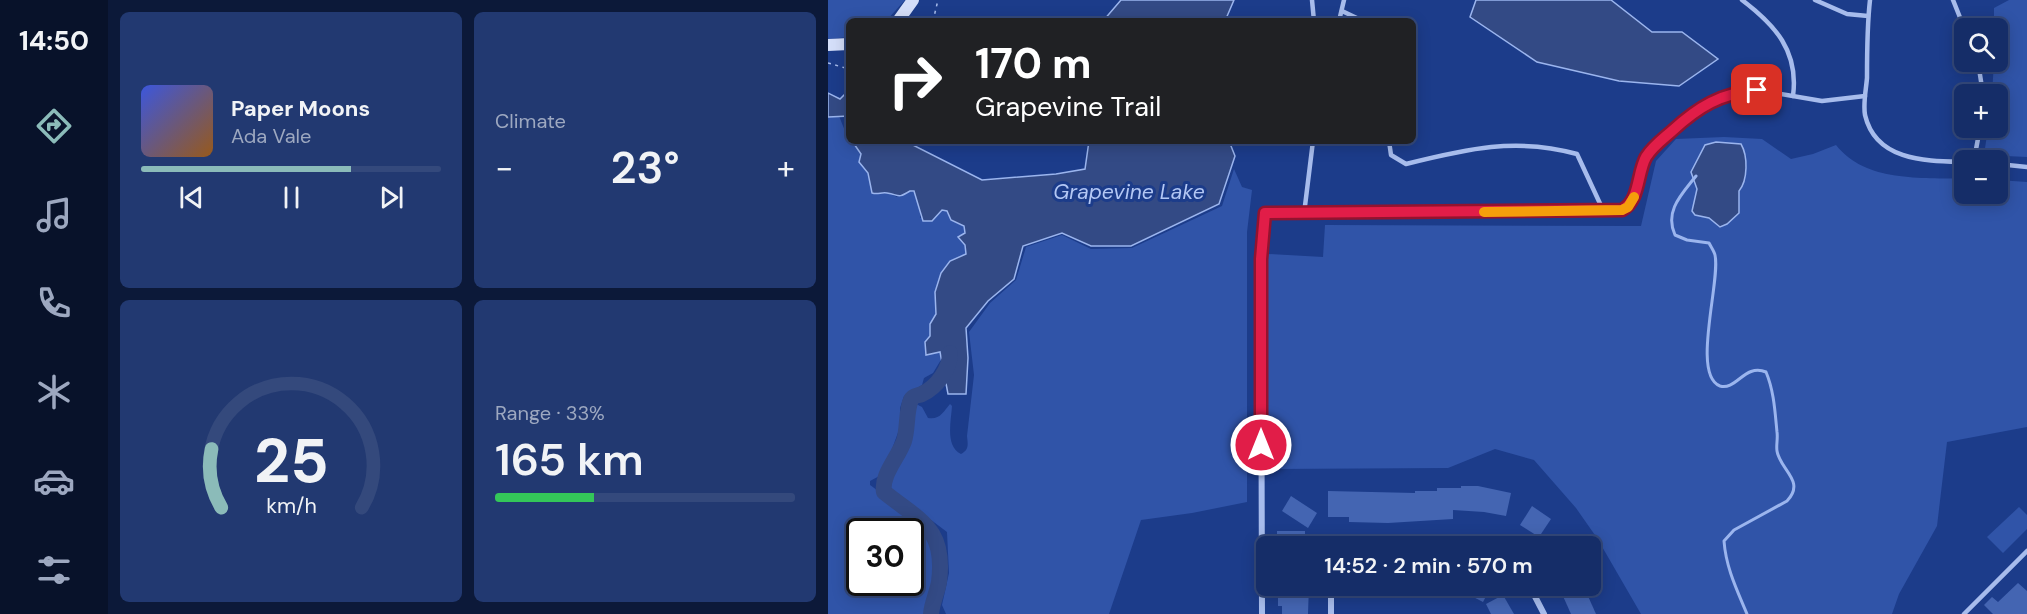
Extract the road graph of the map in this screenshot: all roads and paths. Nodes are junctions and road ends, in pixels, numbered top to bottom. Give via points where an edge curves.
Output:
1 (913, 0) edge
2 (938, 0) edge
3 (1312, 0) edge
4 (1344, 0) edge
5 (1742, 0) edge
6 (1815, 0) edge
7 (1869, 0) edge
8 (1953, 0) edge
9 (1342, 10) junction
10 (1868, 16) junction
11 (900, 18) edge
12 (934, 18) edge
13 (1314, 18) edge
14 (1340, 18) edge
15 (1357, 18) edge
16 (1960, 18) edge
17 (846, 44) edge
18 (828, 45) edge
19 (828, 63) edge
20 (846, 68) edge
21 (1793, 96) junction
22 (1865, 96) junction
23 (1313, 144) edge
24 (1389, 144) edge
25 (1954, 161) edge
26 (2008, 165) edge
27 (2027, 166) edge
28 (1603, 210) junction
29 (1265, 213) joint
30 (1304, 214) junction
31 (2027, 552) edge
32 (1331, 596) edge
33 (1535, 596) edge
34 (1262, 614) edge
35 (1331, 614) edge
36 (1544, 614) edge
37 (1964, 614) edge

1 - 11 street
2 - 12 path
3 - 13 lane
4 - 9 lane
5 - 21 lane via 1778,32 1793,70
6 - 10 lane via 1847,14
7 - 10 lane
8 - 16 lane
9 - 14 lane
9 - 15 lane
10 - 22 lane
17 - 18 street
19 - 20 path
21 - 22 lane via 1822,101
21 - 28 lane via 1742,91 1699,108 1645,158 1628,207
22 - 25 lane via 1865,115 1884,145 1912,158
23 - 30 lane
24 - 28 lane via 1391,155 1406,164 1486,147 1541,146 1577,154
26 - 27 lane
28 - 30 lane
29 - 30 lane
29 - 34 street via 1261,259
31 - 37 lane
32 - 35 street
33 - 36 street

